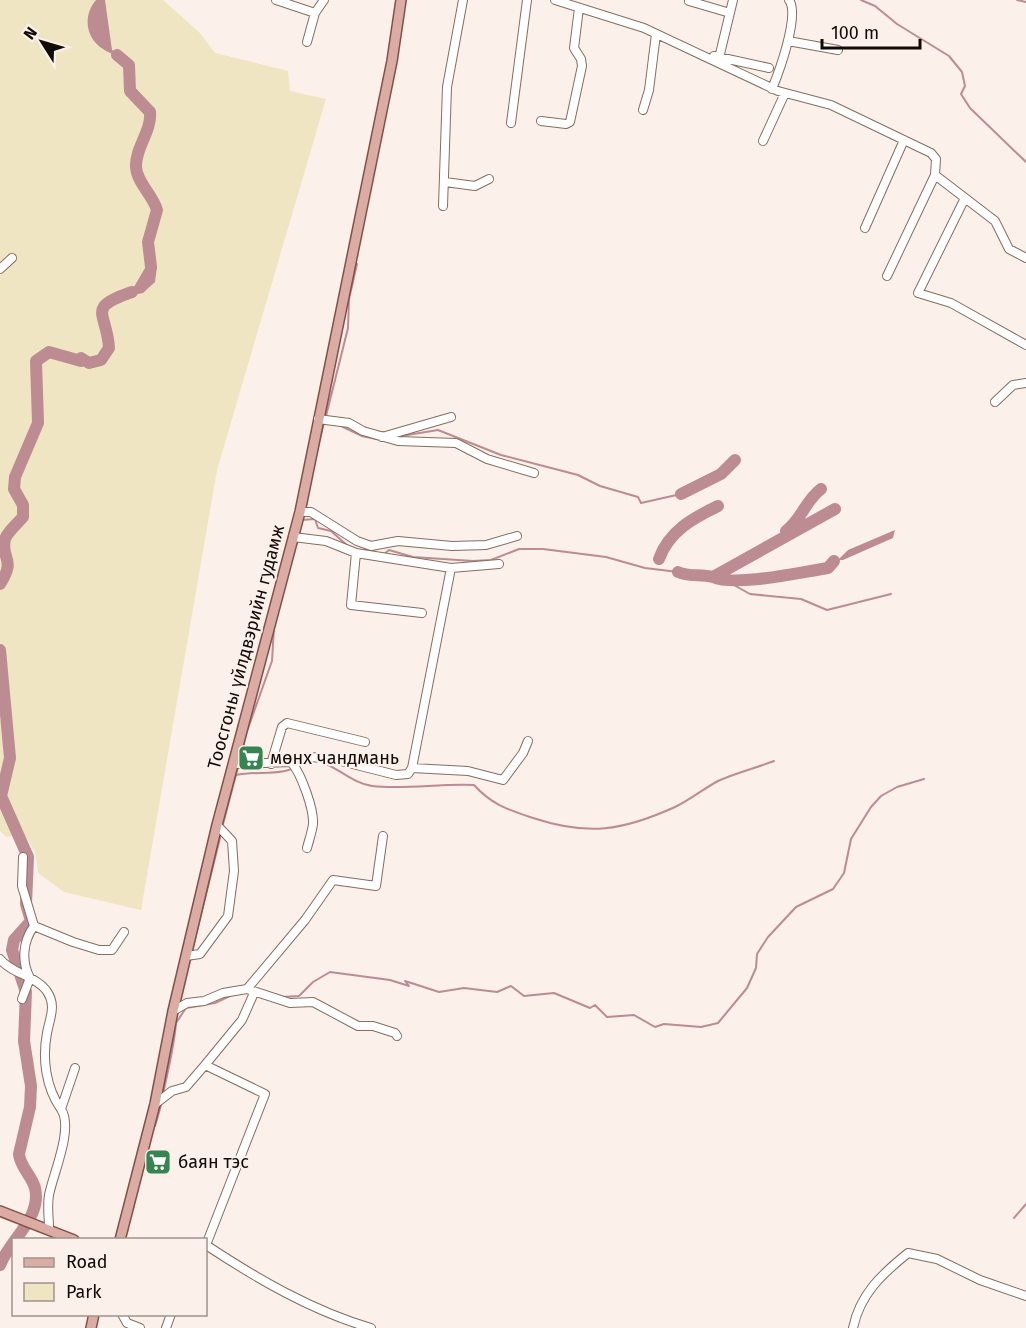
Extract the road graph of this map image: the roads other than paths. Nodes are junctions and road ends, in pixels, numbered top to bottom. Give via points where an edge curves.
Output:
1 (276, 0) edge
2 (324, 0) edge
3 (400, 0) edge
4 (463, 0) edge
5 (527, 0) edge
6 (555, 0) edge
7 (733, 0) edge
8 (789, 0) edge
9 (689, 1) edge
10 (579, 8) junction
11 (730, 12) junction
12 (315, 13) junction
13 (656, 34) junction
14 (788, 41) junction
15 (307, 42) dead end
16 (838, 50) dead end
17 (695, 52) junction
18 (718, 58) junction
19 (769, 68) dead end
20 (772, 89) junction
21 (785, 93) junction
22 (643, 110) dead end
23 (541, 121) dead end
24 (511, 123) dead end
25 (904, 140) junction
26 (763, 141) dead end
27 (935, 175) junction
28 (489, 178) dead end
29 (446, 182) junction
30 (965, 198) junction
31 (443, 207) dead end
32 (865, 228) dead end
33 (12, 258) dead end
34 (1026, 258) edge
35 (0, 269) edge
36 (886, 276) dead end
37 (1026, 345) edge
38 (1026, 384) edge
39 (995, 402) dead end
40 (451, 417) dead end
41 (318, 418) junction
42 (382, 437) junction
43 (534, 473) dead end
44 (300, 512) junction
45 (517, 536) dead end
46 (293, 537) junction
47 (356, 553) junction
48 (498, 564) dead end
49 (451, 568) junction
50 (422, 614) dead end
51 (528, 741) dead end
52 (365, 742) dead end
53 (291, 762) junction
54 (233, 764) junction
55 (271, 764) junction
56 (412, 768) junction
57 (217, 825) junction
58 (384, 836) dead end
59 (307, 848) dead end
60 (23, 857) dead end
61 (34, 926) junction
62 (124, 932) dead end
63 (186, 956) junction
64 (0, 959) edge
65 (28, 977) junction
66 (250, 991) junction
67 (22, 999) dead end
68 (173, 1011) junction
69 (397, 1036) dead end
70 (205, 1065) junction
71 (75, 1068) dead end
72 (155, 1104) junction
73 (61, 1109) junction
74 (5, 1212) edge
75 (49, 1228) junction
76 (72, 1238) edge
77 (120, 1238) edge
78 (207, 1242) edge
79 (207, 1246) edge
80 (1026, 1296) edge
81 (123, 1316) edge
82 (140, 1328) edge
83 (371, 1328) edge
84 (853, 1328) edge

1 - 12 street
2 - 12 street
3 - 41 main road, Тоосгоны үйлдвэрийн гудамж via 393,61
4 - 29 street via 447,87
5 - 24 street
6 - 10 street
7 - 11 street
8 - 14 street via 793,11
9 - 11 street
10 - 13 street
10 - 23 street via 574,48 582,66 570,122
11 - 18 street
12 - 15 street
13 - 17 street
13 - 22 street
14 - 16 street
14 - 20 street
17 - 18 street
17 - 20 street
18 - 19 street
20 - 21 street
21 - 25 street via 831,105
21 - 26 street
25 - 27 street via 934,155
25 - 32 street
27 - 30 street
27 - 36 street
28 - 29 street via 475,186
29 - 31 street
30 - 34 street via 995,221 1009,249
30 - 37 street via 917,291 951,303
33 - 35 street
38 - 39 street via 1013,385
40 - 42 street
41 - 42 street via 349,423
41 - 44 main road, Тоосгоны үйлдвэрийн гудамж
42 - 43 street via 456,443 487,459
44 - 45 street via 310,513 371,546 398,541 486,545
44 - 46 main road, Тоосгоны үйлдвэрийн гудамж
46 - 47 street via 326,541
46 - 54 main road, Тоосгоны үйлдвэрийн гудамж
47 - 49 street
47 - 50 street via 351,605
48 - 49 street
49 - 56 street
51 - 56 street via 503,780 468,771
52 - 55 street via 286,723
53 - 55 street
53 - 56 street via 311,757 333,759 403,775
53 - 59 street via 305,787 313,823
54 - 55 street
54 - 57 main road, Тоосгоны үйлдвэрийн гудамж
57 - 63 main road, Тоосгоны үйлдвэрийн гудамж
57 - 63 street via 232,841 234,871 228,916 200,954
58 - 66 street via 376,886 333,879
60 - 61 street via 22,885
61 - 62 street via 99,950 112,950
61 - 65 street via 25,945
63 - 68 main road, Тоосгоны үйлдвэрийн гудамж
64 - 65 street
65 - 67 street
65 - 73 street via 46,991 53,1005 46,1034 46,1075
66 - 68 street via 224,993 186,1003
66 - 69 street via 290,1003 313,1002 358,1026 373,1026
66 - 70 street via 242,1020
68 - 72 main road, Тоосгоны үйлдвэрийн гудамж
70 - 72 street via 186,1087 172,1091
70 - 78 street via 265,1094
71 - 73 street
72 - 77 main road, Тоосгоны үйлдвэрийн гудамж
73 - 75 street via 65,1129 48,1198
74 - 75 main road
75 - 76 main road
79 - 83 street via 284,1291
80 - 84 street via 980,1281 937,1259 908,1253 878,1277 857,1311
81 - 82 street via 127,1323

